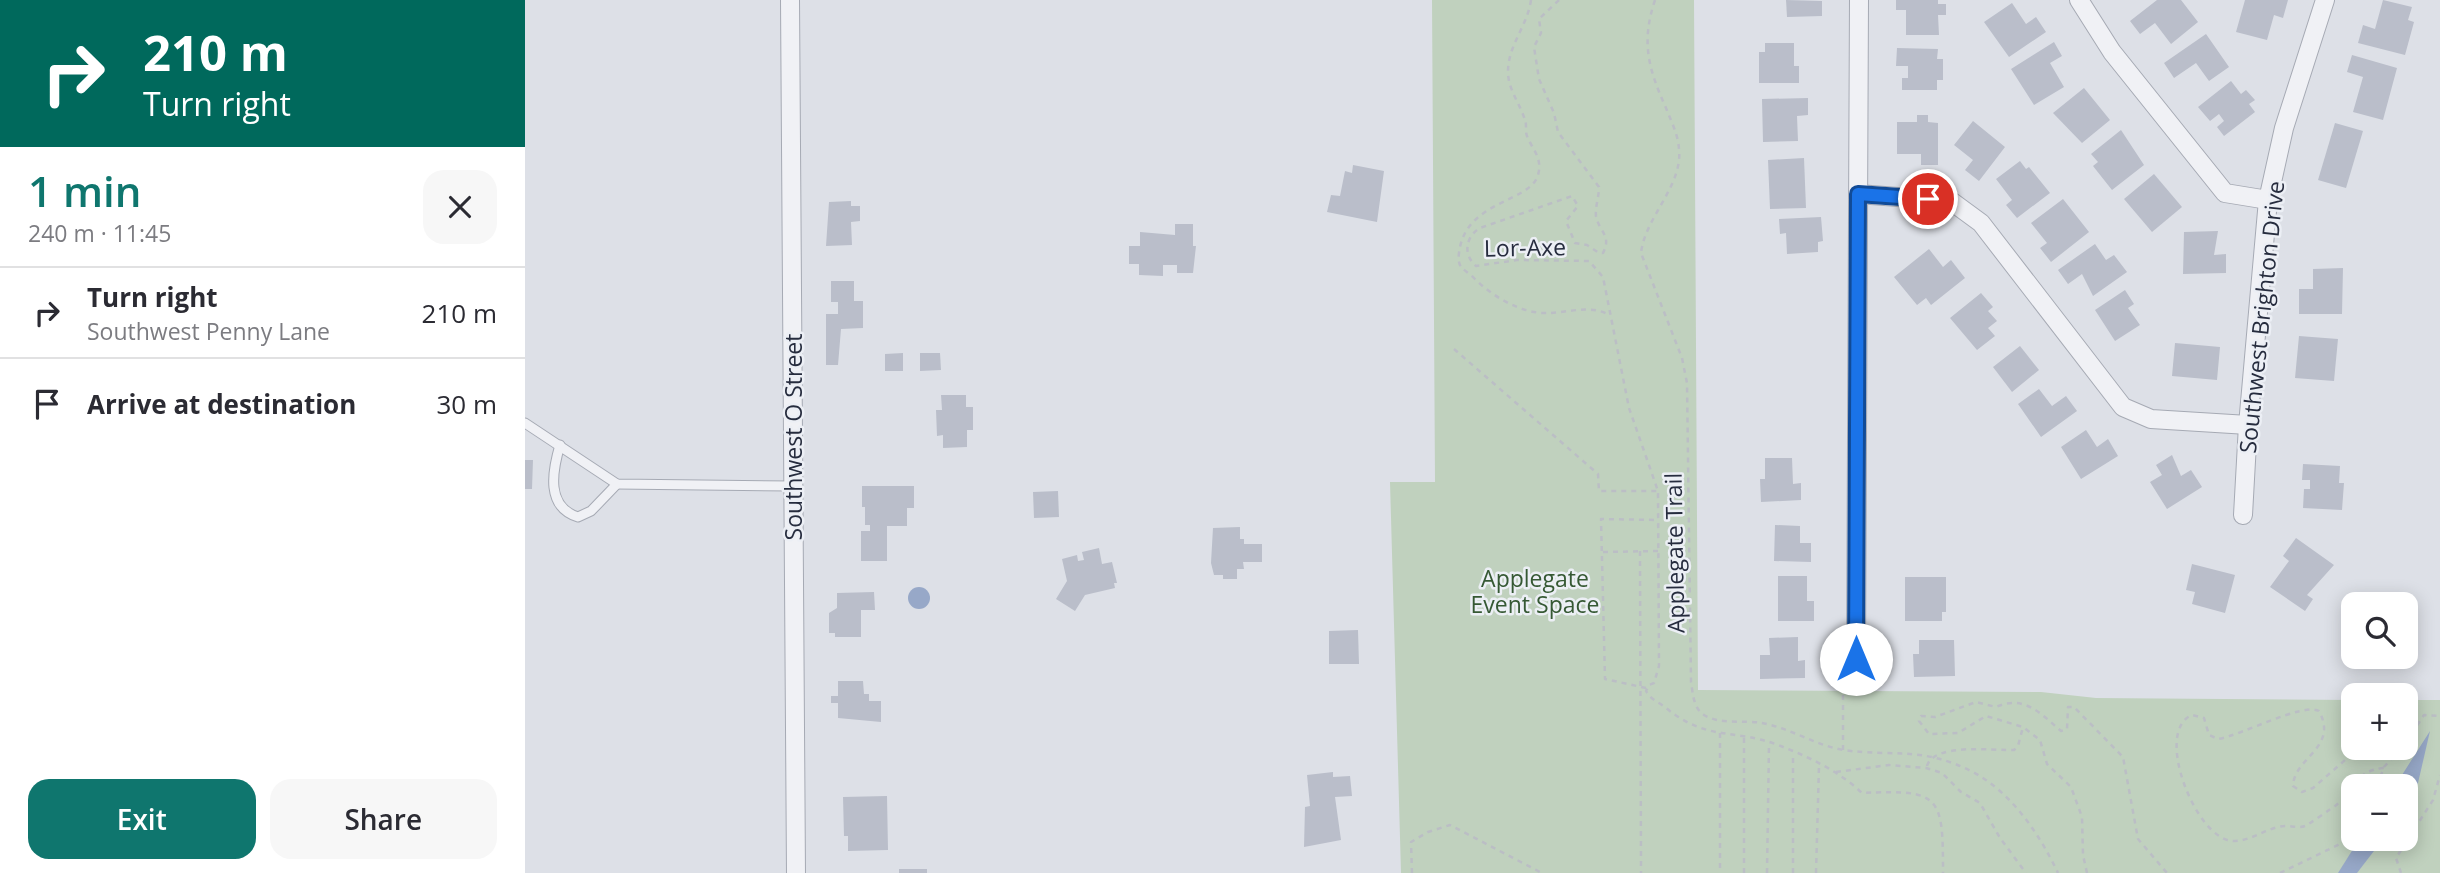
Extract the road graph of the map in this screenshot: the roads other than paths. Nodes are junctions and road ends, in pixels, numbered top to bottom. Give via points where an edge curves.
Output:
1 (790, 0) edge
2 (1859, 0) edge
3 (2079, 0) edge
4 (2325, 0) edge
5 (1858, 194) junction
6 (2268, 200) junction
7 (525, 423) edge
8 (2248, 425) junction
9 (560, 445) junction
10 (617, 484) junction
11 (793, 486) junction
12 (2243, 514) dead end
13 (1856, 659) road end
14 (796, 873) edge

1 - 11 street, Southwest O Street
2 - 5 street
3 - 6 street via 2112,52 2225,193
4 - 6 street, Southwest Brighton Drive via 2284,128
5 - 8 street via 1951,201 1981,223 2123,407 2151,419
5 - 13 street
6 - 8 street, Southwest Brighton Drive
7 - 9 lane
8 - 12 street, Southwest Brighton Drive
9 - 10 lane
9 - 10 lane via 553,477 556,500 565,513 578,517 591,511
10 - 11 lane
11 - 14 street, Southwest O Street

